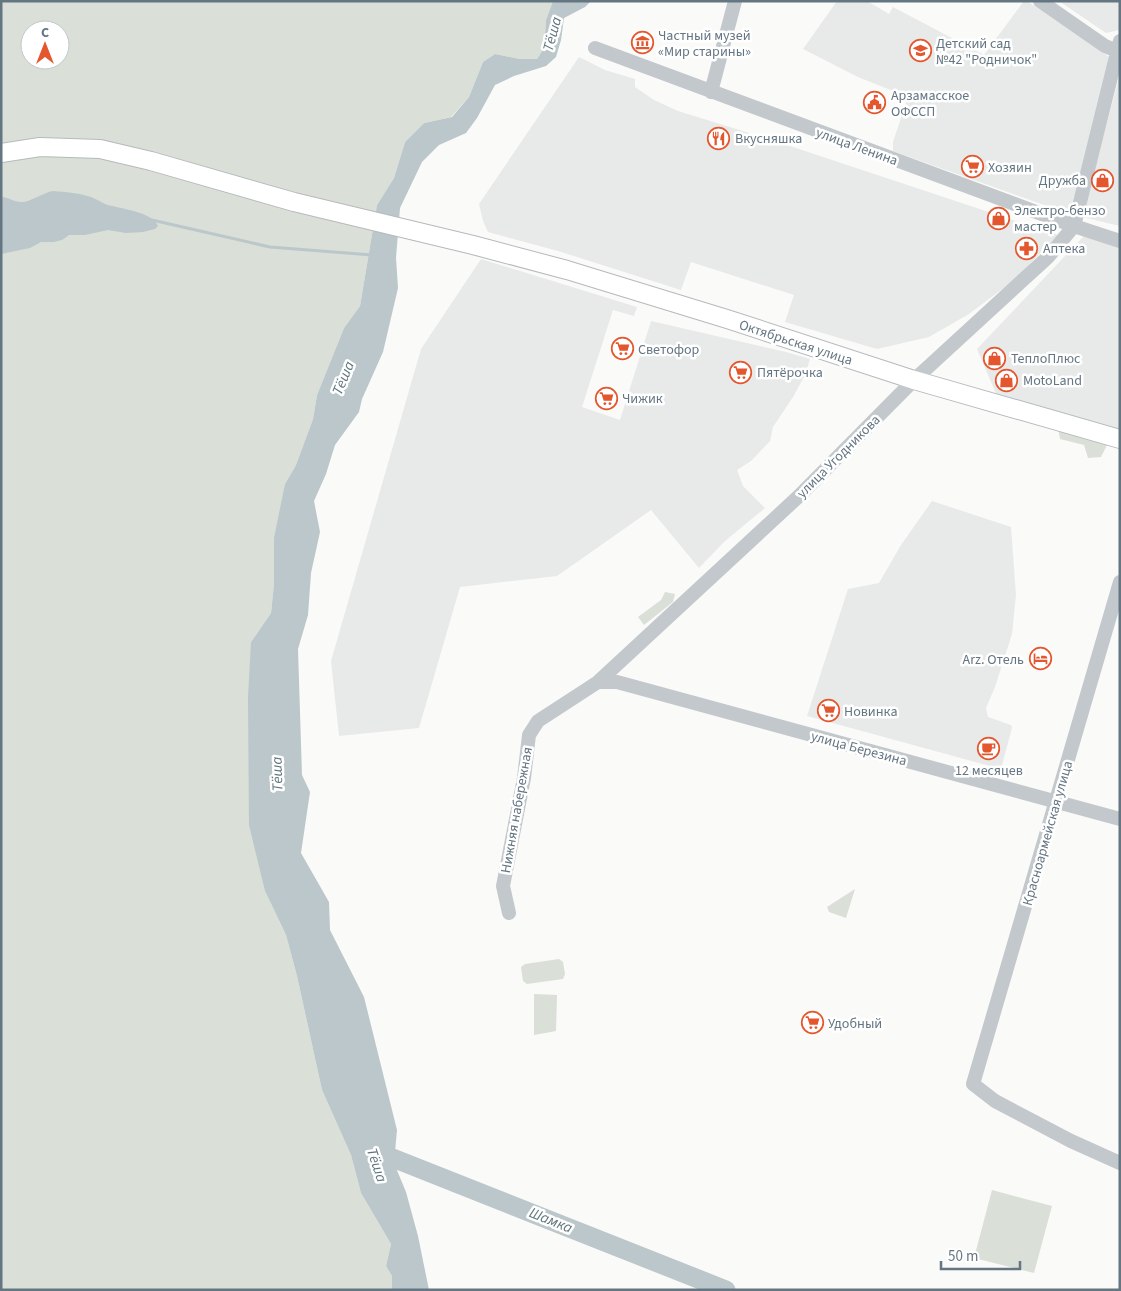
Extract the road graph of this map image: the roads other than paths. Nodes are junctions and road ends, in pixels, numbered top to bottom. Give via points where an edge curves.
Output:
1 (735, 1) edge
2 (1040, 1) edge
3 (595, 48) dead end
4 (1119, 48) edge
5 (711, 92) junction
6 (1, 153) edge
7 (1074, 226) junction
8 (1120, 242) edge
9 (914, 380) junction
10 (1120, 438) edge
11 (1120, 582) edge
12 (598, 682) junction
13 (1057, 802) junction
14 (1120, 819) edge
15 (509, 914) dead end
16 (1120, 1163) edge

1 - 5 street
2 - 4 street via 1105,46
3 - 5 street, улица Ленина
4 - 7 street
5 - 7 street, улица Ленина
6 - 9 main road, Октябрьская улица via 40,147 100,149 294,202 567,270
7 - 8 street, улица Ленина
7 - 9 street, улица Угодникова via 1048,257
9 - 10 main road, Октябрьская улица
9 - 12 street, улица Угодникова via 799,496
11 - 13 street, Красноармейская улица
12 - 13 street, улица Березина via 617,682
12 - 15 street, Нижняя набережная via 538,721 529,736 503,886
13 - 14 street, улица Березина
13 - 16 street, Красноармейская улица via 973,1084 995,1101

